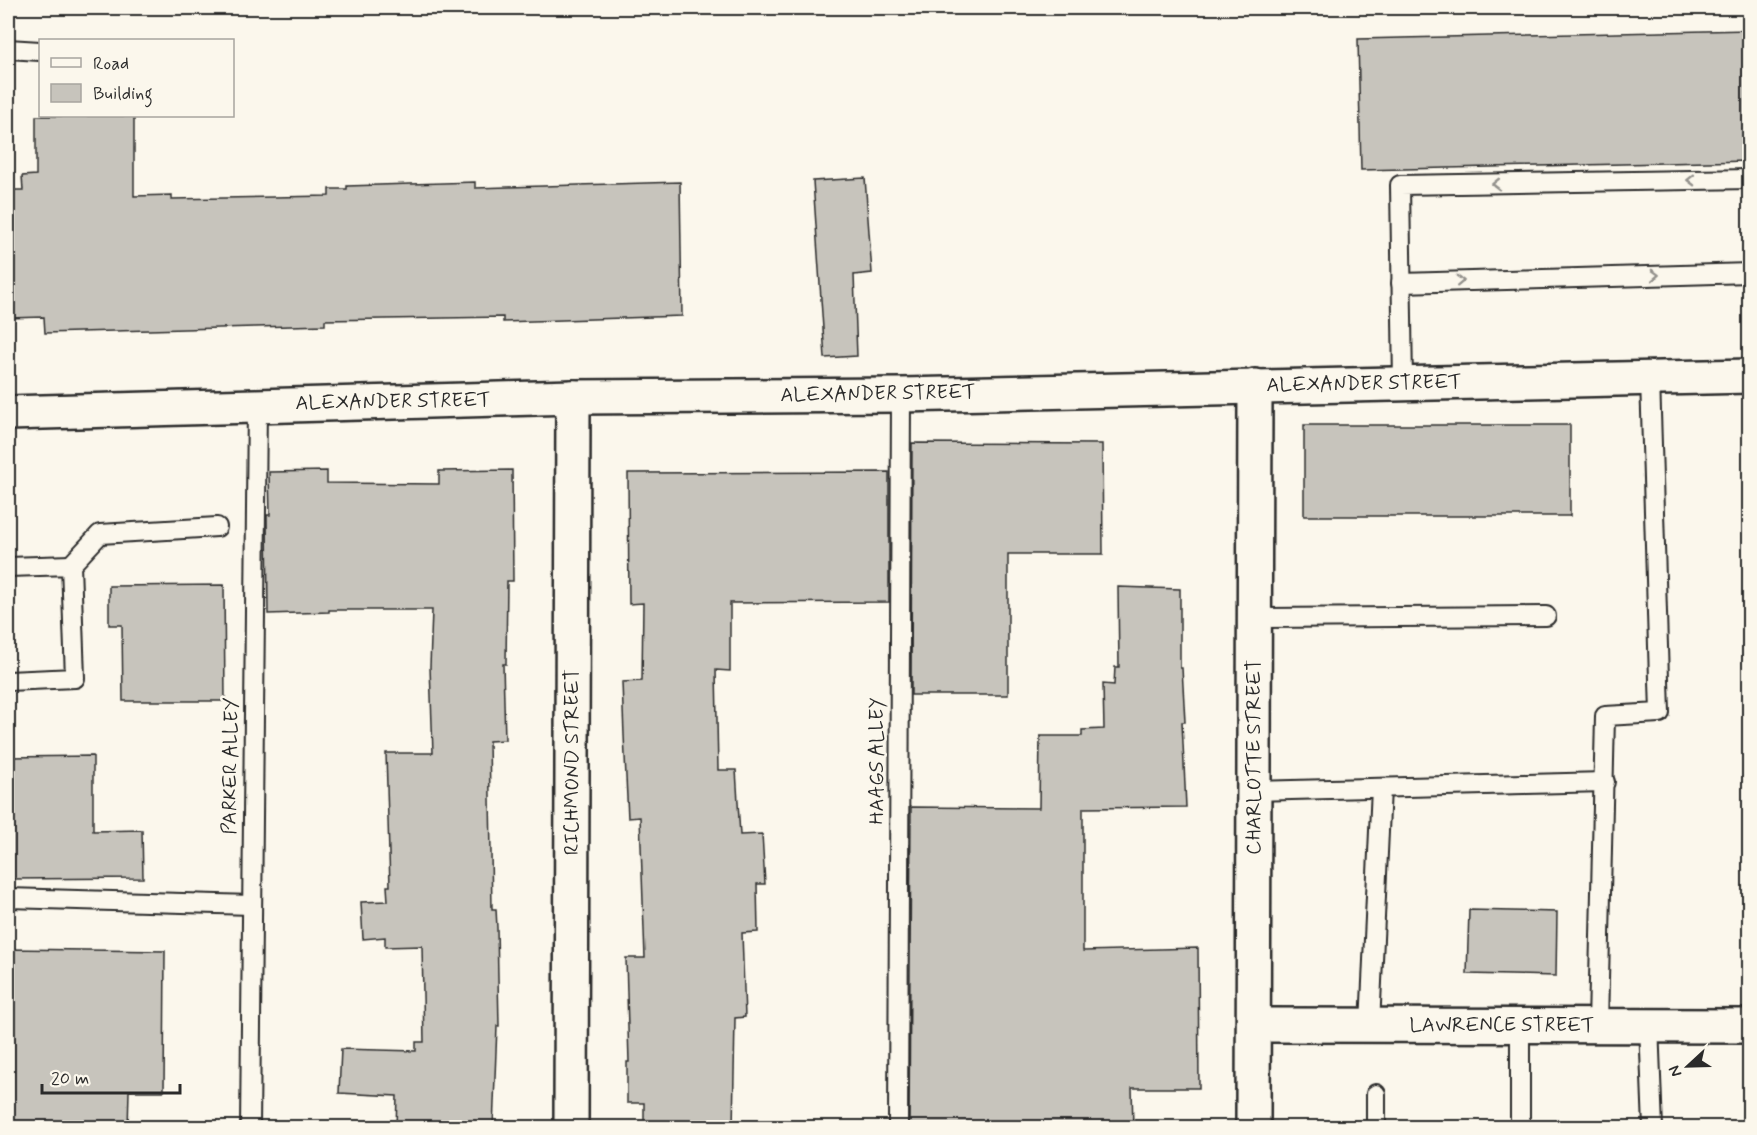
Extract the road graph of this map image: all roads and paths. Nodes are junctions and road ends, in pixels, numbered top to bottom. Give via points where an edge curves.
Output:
1 (8, 49) edge
2 (39, 51) edge
3 (1749, 179) edge
4 (1749, 273) edge
5 (1401, 283) junction
6 (1749, 376) edge
7 (1650, 378) junction
8 (1403, 383) junction
9 (1255, 386) junction
10 (901, 395) junction
11 (573, 397) junction
12 (257, 405) junction
13 (8, 413) edge
14 (217, 527) dead end
15 (71, 566) junction
16 (8, 567) edge
17 (1546, 616) dead end
18 (1255, 618) junction
19 (8, 681) edge
20 (1605, 782) junction
21 (1381, 788) junction
22 (1254, 791) junction
23 (8, 898) edge
24 (252, 905) junction
25 (1254, 1025) junction
26 (1370, 1025) junction
27 (1520, 1025) junction
28 (1598, 1025) junction
29 (1649, 1025) junction
30 (1749, 1026) edge
31 (1376, 1094) dead end
32 (250, 1128) edge
33 (571, 1128) edge
34 (898, 1128) edge
35 (1253, 1128) edge
36 (1377, 1128) edge
37 (1521, 1128) edge
38 (1653, 1128) edge

1 - 2 lane
3 -> 5 lane via 1400,185
5 -> 4 lane
5 - 8 lane
6 - 7 street, ALEXANDER STREET
7 - 8 street, ALEXANDER STREET
7 - 20 lane via 1660,713 1605,716
8 - 9 street, ALEXANDER STREET
9 - 10 street, ALEXANDER STREET
9 - 18 street, CHARLOTTE STREET
10 - 11 street, ALEXANDER STREET
10 - 34 lane, HAAGS ALLEY
11 - 12 street, ALEXANDER STREET
11 - 33 street, RICHMOND STREET
12 - 13 street, ALEXANDER STREET
12 - 24 lane, PARKER ALLEY
14 - 15 lane via 100,534
15 - 16 lane
15 - 19 lane via 75,678
17 - 18 lane
18 - 22 street, CHARLOTTE STREET
20 - 21 lane
20 - 28 lane
21 - 22 lane
21 - 26 lane
22 - 25 street, CHARLOTTE STREET
23 - 24 lane
24 - 32 lane, PARKER ALLEY
25 - 26 street, LAWRENCE STREET
25 - 35 street, CHARLOTTE STREET
26 - 27 street, LAWRENCE STREET
27 - 28 street, LAWRENCE STREET
27 - 37 lane
28 - 29 street, LAWRENCE STREET
29 - 30 street, LAWRENCE STREET
29 - 38 lane
31 - 36 lane

